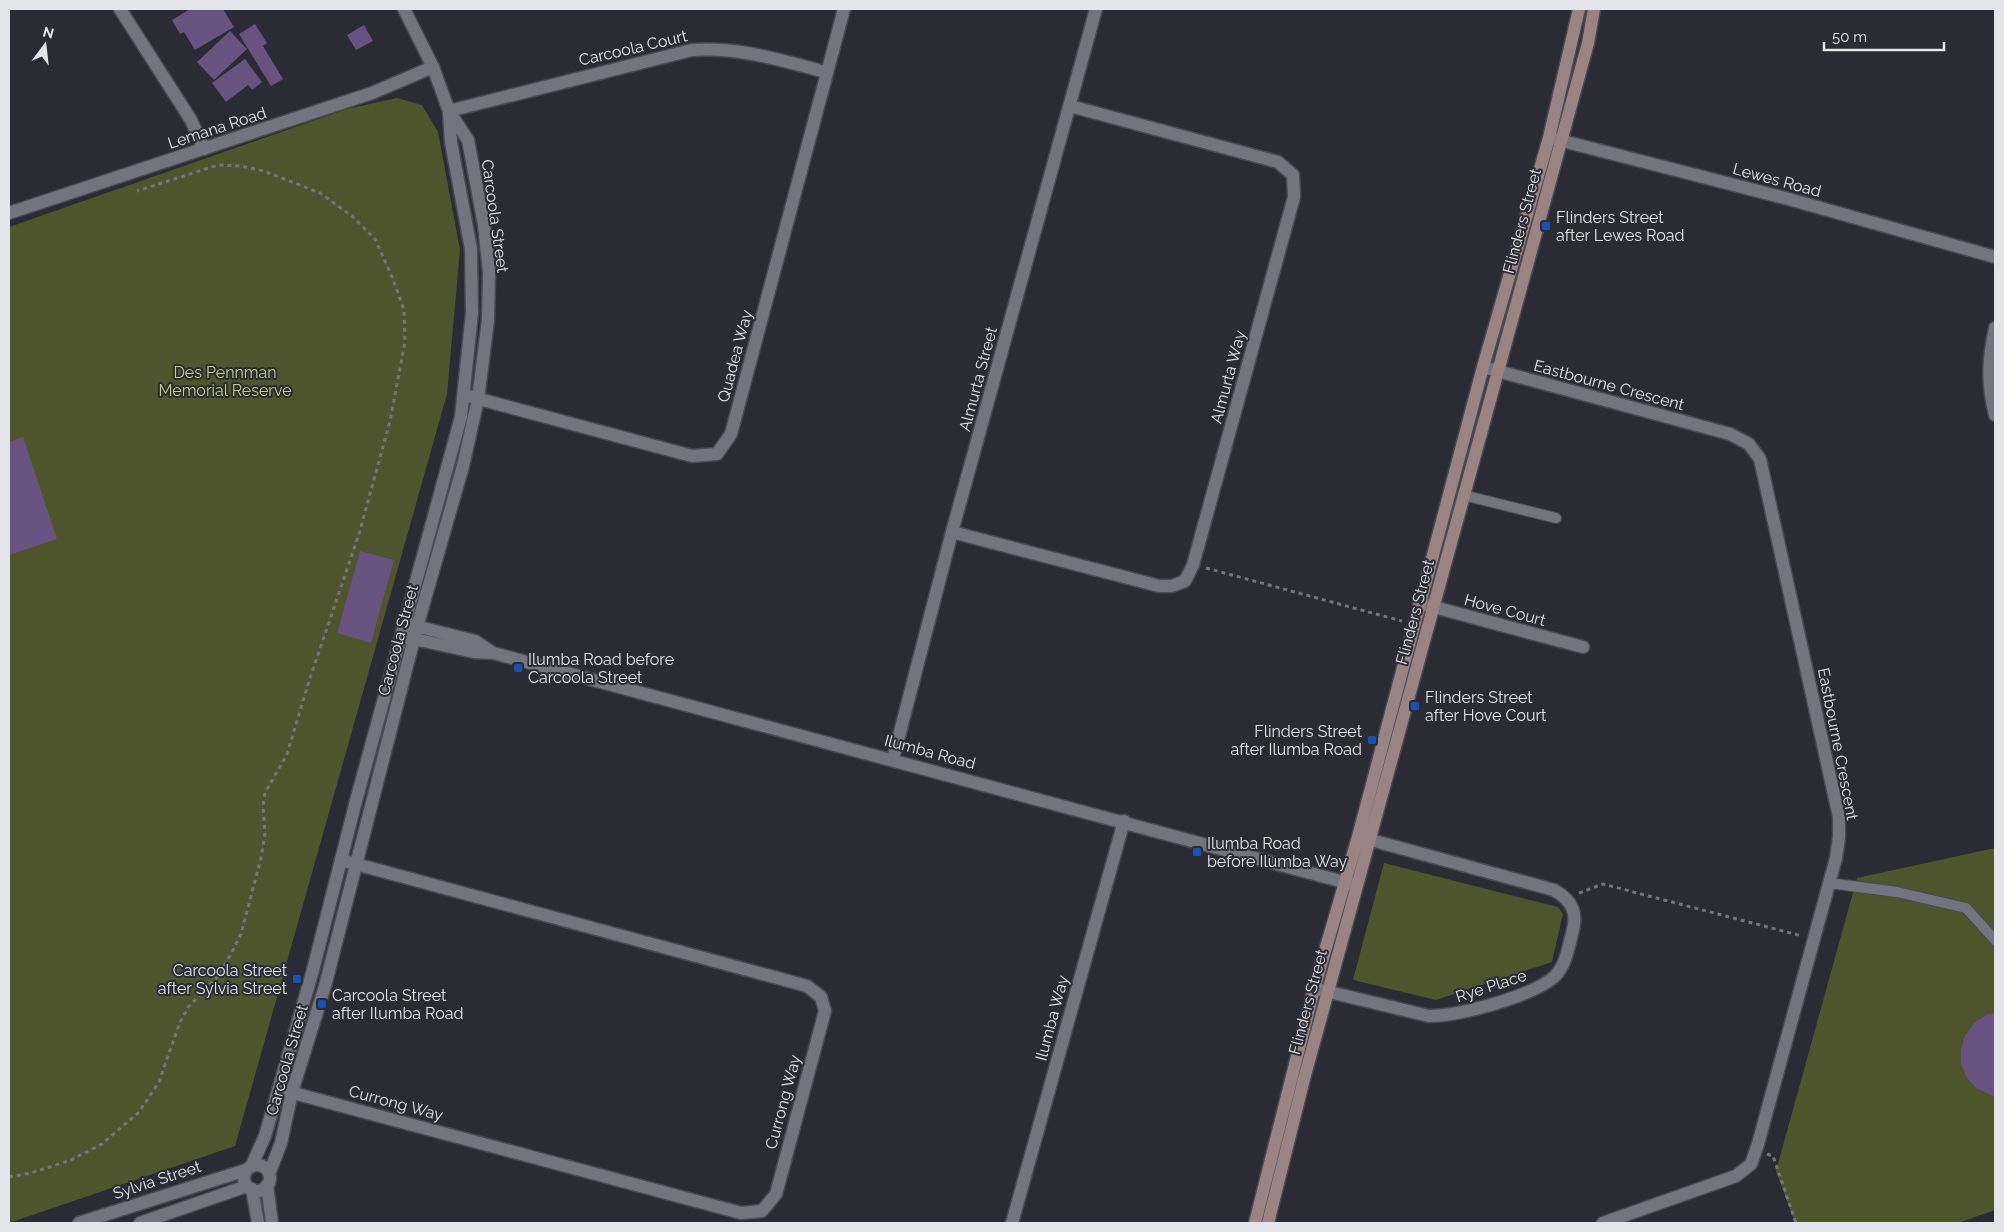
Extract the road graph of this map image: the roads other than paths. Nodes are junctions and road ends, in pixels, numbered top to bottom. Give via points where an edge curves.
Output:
1 (120, 9) edge
2 (404, 9) edge
3 (844, 9) edge
4 (1096, 9) edge
5 (1579, 9) edge
6 (1594, 9) edge
7 (433, 67) junction
8 (826, 72) junction
9 (1070, 106) junction
10 (449, 111) junction
11 (1555, 139) junction
12 (204, 149) junction
13 (9, 213) edge
14 (1995, 257) edge
15 (1995, 328) edge
16 (1483, 367) junction
17 (1498, 371) junction
18 (464, 395) junction
19 (478, 399) junction
20 (1995, 415) edge
21 (1463, 495) junction
22 (1556, 518) dead end
23 (952, 532) junction
24 (1419, 603) junction
25 (1433, 607) junction
26 (405, 623) junction
27 (416, 633) junction
28 (401, 636) junction
29 (1583, 647) dead end
30 (893, 759) junction
31 (1124, 821) junction
32 (1364, 838) junction
33 (341, 860) junction
34 (356, 863) junction
35 (1829, 883) junction
36 (1351, 884) junction
37 (1995, 940) edge
38 (313, 970) junction
39 (328, 974) junction
40 (1314, 989) junction
41 (1328, 992) junction
42 (277, 1088) junction
43 (292, 1092) junction
44 (248, 1168) junction
45 (268, 1180) junction
46 (250, 1188) junction
47 (79, 1223) edge
48 (140, 1223) edge
49 (258, 1223) edge
50 (272, 1223) edge
51 (1012, 1223) edge
52 (1255, 1223) edge
53 (1268, 1223) edge
54 (1603, 1223) edge

1 - 12 street via 191,120
2 - 7 street, Carcoola Street
3 - 8 street, Quadea Way
4 - 9 street, Almurta Street
5 - 11 main road, Flinders Street
6 - 11 main road, Flinders Street via 1588,43
7 - 10 street, Carcoola Street
7 - 12 street, Lemana Road via 372,93
8 - 10 street, Carcoola Court via 744,51 719,48 692,50
8 - 19 street, Quadea Way via 731,434 717,454 692,456
9 - 23 street, Almurta Street
9 - 23 street, Almurta Way via 1278,162 1293,175 1294,197 1193,565 1184,581 1172,586 1158,586
10 - 18 street, Carcoola Street via 451,142 471,249 472,313
10 - 19 street, Carcoola Street via 468,140 489,272 488,320
11 - 14 street, Lewes Road via 1785,198
11 - 16 main road, Flinders Street
11 - 17 main road, Flinders Street
12 - 13 street, Lemana Road
15 - 20 street via 1988,366
16 - 17 street, Eastbourne Crescent
16 - 24 main road, Flinders Street
17 - 21 main road, Flinders Street
17 - 35 street, Eastbourne Crescent via 1730,434 1749,444 1760,459 1838,817 1839,837
18 - 19 street, Quadea Way
18 - 26 street, Carcoola Street via 454,445
19 - 27 street, Carcoola Street via 463,466
21 - 22 lane via 1543,520
21 - 25 main road, Flinders Street
23 - 30 street, Almurta Street
24 - 25 street, Hove Court
24 - 32 main road, Flinders Street
25 - 29 street, Hove Court
25 - 32 main road, Flinders Street
26 - 27 street, Ilumba Road
26 - 28 street, Carcoola Street
27 - 28 street, Ilumba Road
27 - 30 street, Ilumba Road via 474,652 493,653
27 - 34 street, Carcoola Street
28 - 33 street, Carcoola Street
30 - 31 street, Ilumba Road
31 - 36 street, Ilumba Road
31 - 51 street, Ilumba Way
32 - 36 main road, Flinders Street
32 - 41 street, Rye Place via 1554,890 1566,897 1574,908 1575,924 1564,962 1556,975 1541,987 1460,1014 1429,1016
33 - 34 street, Currong Way
33 - 38 street, Carcoola Street
34 - 39 street, Carcoola Street
34 - 43 street, Currong Way via 808,986 821,997 824,1011 776,1194 762,1211 741,1213
35 - 37 lane via 1897,892 1966,908
35 - 54 street, Eastbourne Crescent via 1751,1164 1736,1176
36 - 40 main road, Flinders Street
36 - 41 main road, Flinders Street
38 - 39 street
38 - 42 street, Carcoola Street
39 - 43 street, Carcoola Street
40 - 41 street, Rye Place
40 - 52 main road, Flinders Street
41 - 53 main road, Flinders Street
42 - 43 street, Currong Way
42 - 44 street, Carcoola Street via 265,1136
43 - 45 street, Carcoola Street via 281,1143
44 - 45 street via 262,1166
44 - 46 street via 244,1175
44 - 47 street, Sylvia Street
45 - 46 street via 258,1190
45 - 50 street, Carcoola Street
46 - 48 street
46 - 49 street

